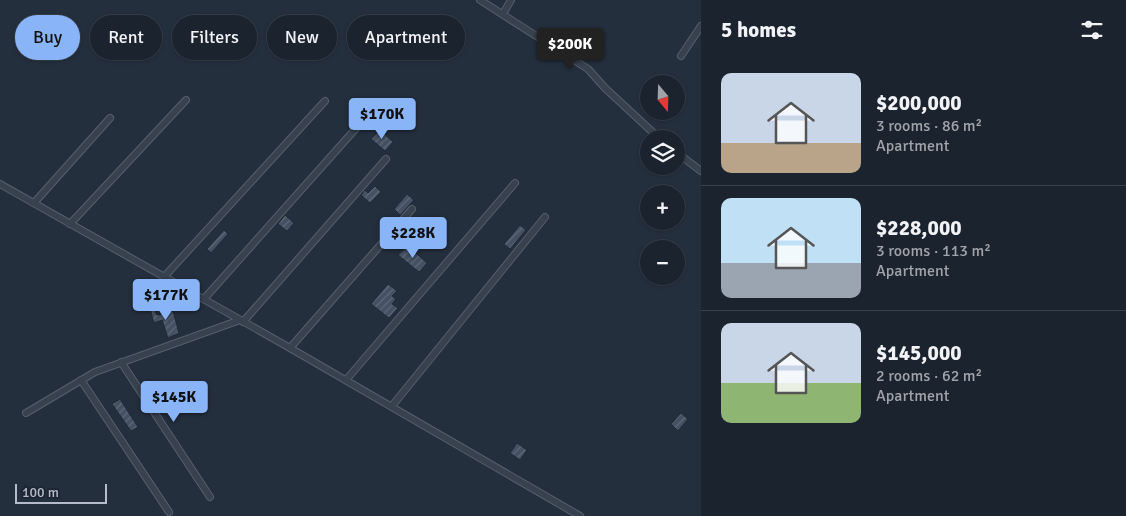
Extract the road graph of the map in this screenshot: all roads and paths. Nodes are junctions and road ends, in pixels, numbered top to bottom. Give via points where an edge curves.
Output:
1 (480, 0) edge
2 (512, 0) edge
3 (503, 14) junction
4 (701, 26) edge
5 (681, 56) dead end
6 (186, 100) dead end
7 (325, 101) dead end
8 (375, 107) dead end
9 (110, 118) dead end
10 (650, 130) edge
11 (685, 158) edge
12 (386, 159) dead end
13 (701, 170) edge
14 (515, 183) dead end
15 (0, 184) edge
16 (34, 203) junction
17 (412, 210) dead end
18 (545, 217) dead end
19 (70, 224) junction
20 (164, 277) junction
21 (204, 299) junction
22 (242, 321) junction
23 (290, 348) junction
24 (121, 362) junction
25 (80, 380) junction
26 (346, 380) junction
27 (392, 406) junction
28 (26, 413) dead end
29 (210, 497) dead end
30 (169, 512) dead end
31 (580, 516) edge

1 - 3 street
2 - 3 street
3 - 10 street via 588,69
4 - 5 street
6 - 19 street
7 - 20 street
8 - 21 street
9 - 16 street
11 - 13 street
12 - 22 street
14 - 26 street
15 - 16 street
16 - 19 street
17 - 23 street
18 - 27 street
19 - 20 street
20 - 21 street
21 - 22 street
22 - 23 street
22 - 24 street
23 - 26 street
24 - 25 street
24 - 29 street
25 - 28 street
25 - 30 street
26 - 27 street
27 - 31 street

